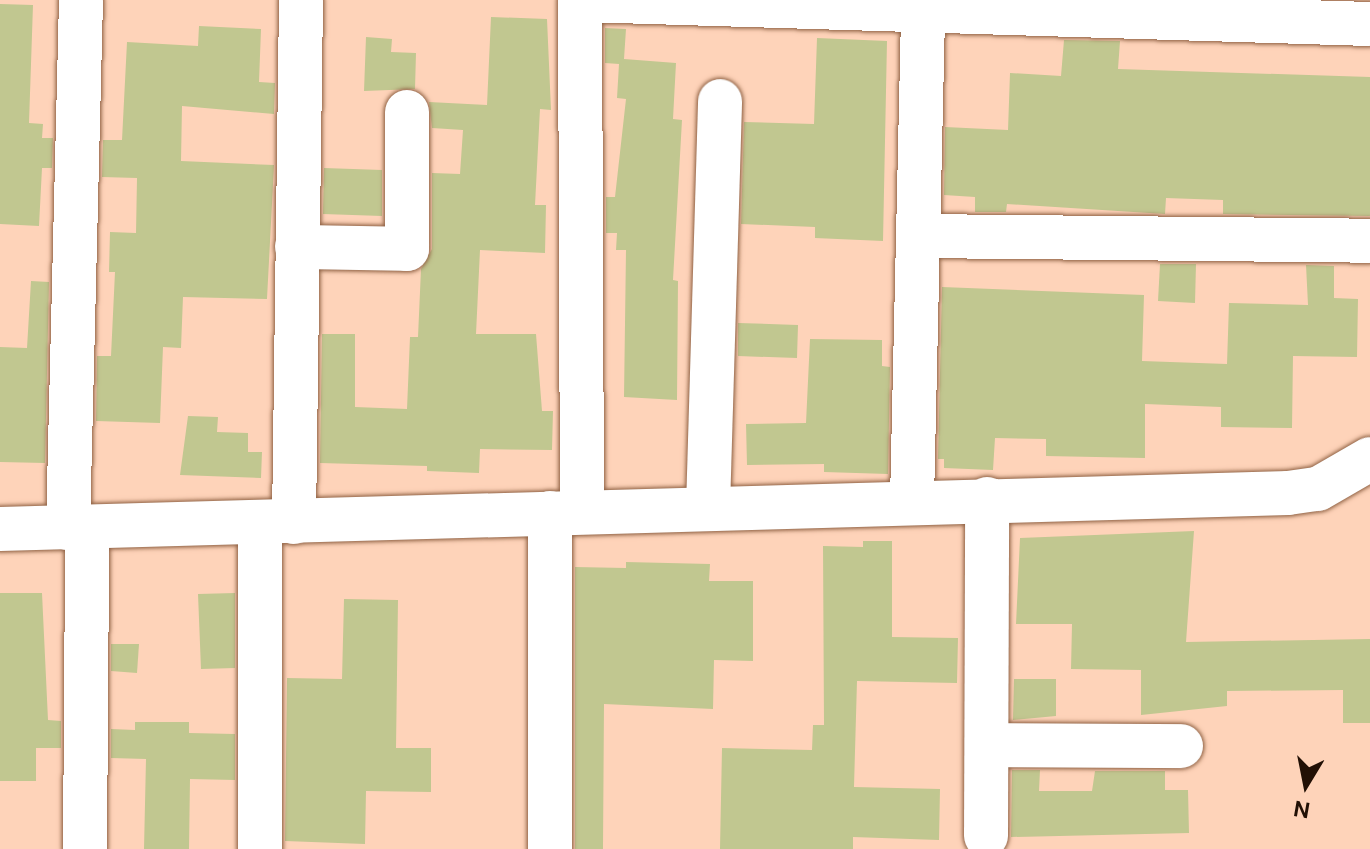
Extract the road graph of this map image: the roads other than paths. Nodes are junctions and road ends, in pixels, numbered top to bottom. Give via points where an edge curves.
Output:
1 (81, 0) edge
2 (301, 0) edge
3 (582, 0) edge
4 (841, 3) edge
5 (1001, 5) edge
6 (1051, 6) edge
7 (923, 7) junction
8 (1370, 24) edge
9 (720, 101) dead end
10 (407, 112) dead end
11 (919, 236) junction
12 (1370, 241) edge
13 (297, 247) junction
14 (1370, 459) edge
15 (987, 499) junction
16 (912, 501) junction
17 (708, 508) junction
18 (566, 513) junction
19 (277, 523) junction
20 (78, 528) junction
21 (0, 529) edge
22 (987, 745) junction
23 (1181, 746) dead end
24 (986, 836) dead end
25 (85, 849) edge
26 (260, 849) edge
27 (550, 849) edge

1 - 20 street
2 - 13 street
3 - 4 street
3 - 18 street
4 - 7 street
5 - 6 street
5 - 7 street
6 - 8 street
7 - 11 street
9 - 17 street
10 - 13 street via 407,249
11 - 12 street
11 - 16 street
13 - 19 street
14 - 15 street via 1318,489 1288,493
15 - 16 street
15 - 22 street
16 - 17 street
17 - 18 street
18 - 19 street
18 - 27 street
19 - 20 street
19 - 26 street
20 - 21 street
20 - 25 street
22 - 23 street
22 - 24 street

